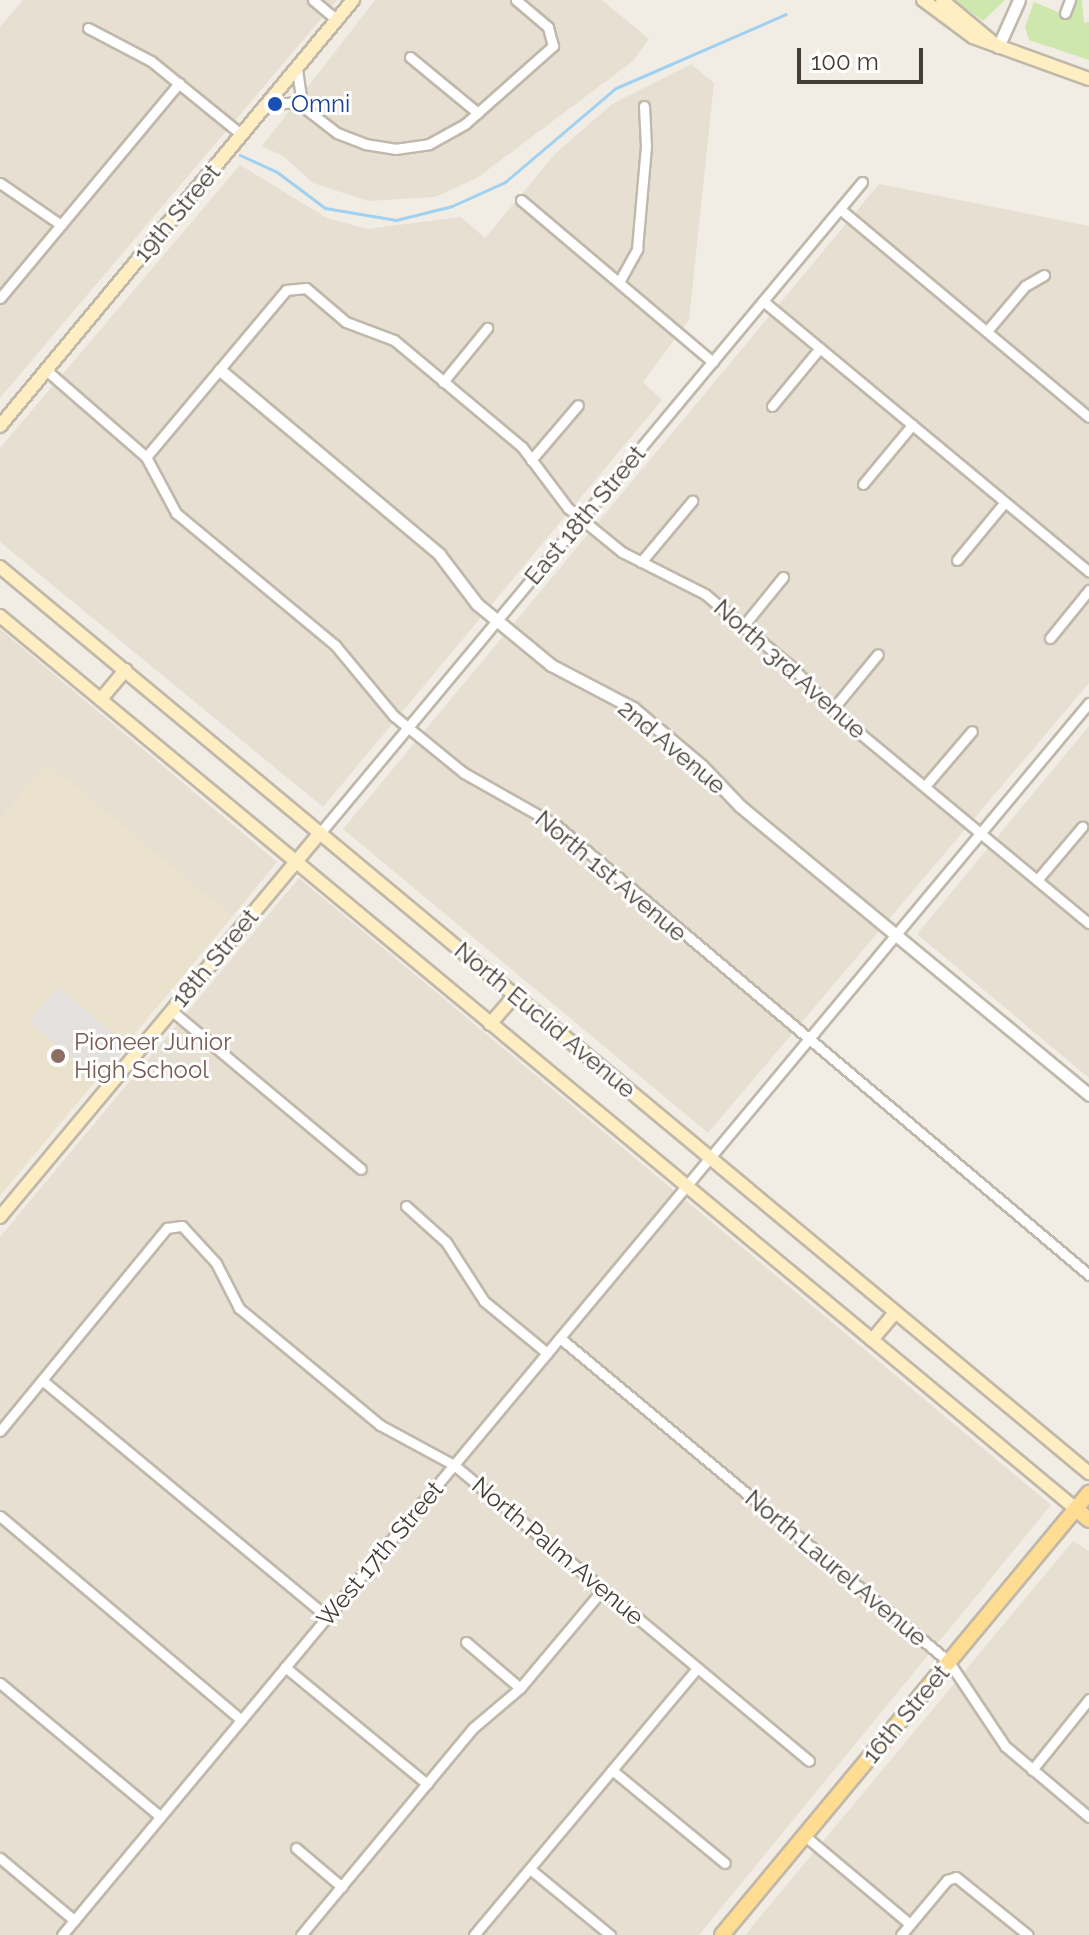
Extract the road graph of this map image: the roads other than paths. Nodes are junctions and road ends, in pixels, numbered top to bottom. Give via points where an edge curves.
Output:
1 (313, 0) edge
2 (353, 0) edge
3 (516, 0) edge
4 (923, 0) edge
5 (942, 0) edge
6 (1019, 0) edge
7 (1070, 0) edge
8 (1065, 13) dead end
9 (337, 20) junction
10 (88, 28) dead end
11 (998, 47) junction
12 (410, 57) dead end
13 (297, 69) junction
14 (1089, 79) edge
15 (179, 83) junction
16 (267, 105) junction
17 (302, 105) junction
18 (644, 106) dead end
19 (478, 113) junction
20 (242, 135) junction
21 (862, 182) dead end
22 (0, 183) edge
23 (521, 200) dead end
24 (840, 209) junction
25 (61, 225) junction
26 (1044, 275) dead end
27 (619, 282) junction
28 (0, 298) edge
29 (763, 301) junction
30 (487, 328) dead end
31 (987, 331) junction
32 (820, 348) junction
33 (713, 362) junction
34 (46, 370) junction
35 (220, 370) junction
36 (443, 382) junction
37 (578, 405) dead end
38 (772, 406) dead end
39 (1089, 417) edge
40 (912, 425) junction
41 (0, 426) edge
42 (146, 457) junction
43 (531, 460) junction
44 (863, 484) dead end
45 (692, 501) dead end
46 (1005, 502) junction
47 (581, 519) junction
48 (957, 560) dead end
49 (641, 562) junction
50 (0, 567) edge
51 (1089, 572) edge
52 (783, 577) dead end
53 (1089, 590) edge
54 (0, 616) edge
55 (497, 620) junction
56 (744, 625) junction
57 (1050, 638) dead end
58 (878, 654) dead end
59 (125, 670) junction
60 (101, 699) junction
61 (1089, 703) edge
62 (832, 710) junction
63 (408, 727) junction
64 (972, 731) dead end
65 (925, 786) junction
66 (1082, 827) dead end
67 (320, 833) junction
68 (981, 833) junction
69 (308, 848) joint
70 (296, 862) junction
71 (1037, 880) junction
72 (1089, 923) edge
73 (896, 934) junction
74 (515, 995) junction
75 (172, 1011) junction
76 (490, 1024) junction
77 (807, 1041) junction
78 (1089, 1095) edge
79 (710, 1157) junction
80 (361, 1169) dead end
81 (686, 1186) junction
82 (406, 1206) dead end
83 (0, 1217) edge
84 (1089, 1275) edge
85 (895, 1313) junction
86 (560, 1338) junction
87 (872, 1340) junction
88 (547, 1353) junction
89 (42, 1380) junction
90 (0, 1431) edge
91 (454, 1465) junction
92 (1089, 1473) edge
93 (1089, 1493) edge
94 (1076, 1509) junction
95 (0, 1516) edge
96 (1089, 1520) edge
97 (603, 1589) junction
98 (327, 1617) junction
99 (466, 1642) dead end
100 (949, 1662) junction
101 (285, 1667) junction
102 (697, 1668) junction
103 (0, 1683) edge
104 (520, 1688) junction
105 (1089, 1699) edge
106 (241, 1720) junction
107 (809, 1761) dead end
108 (612, 1770) junction
109 (1032, 1770) junction
110 (427, 1784) junction
111 (161, 1817) junction
112 (1089, 1817) edge
113 (805, 1836) junction
114 (296, 1848) dead end
115 (0, 1858) edge
116 (725, 1863) dead end
117 (530, 1869) junction
118 (342, 1887) junction
119 (74, 1920) junction
120 (910, 1924) junction
121 (62, 1935) edge
122 (301, 1935) edge
123 (474, 1935) edge
124 (610, 1935) edge
125 (722, 1935) edge
126 (901, 1935) edge
127 (1028, 1935) edge

1 - 9 street
2 - 9 main road, 19th Street
3 - 19 street via 548,27 554,40 548,52
4 - 11 main road via 973,37
5 - 11 main road
6 - 11 street
7 - 8 street
9 - 13 main road, 19th Street
10 - 15 street via 136,50
11 - 14 main road
12 - 19 street
13 - 16 main road, 19th Street
13 - 17 street
15 - 20 street
15 - 25 street
16 - 17 street
16 - 20 main road, 19th Street
17 - 19 street via 350,139 395,149 445,137
18 - 27 street via 637,249
20 - 34 main road, 19th Street
21 - 24 street, East 18th Street
22 - 25 street
23 - 27 street
24 - 29 street, East 18th Street
24 - 31 street
25 - 28 street
26 - 31 street via 1025,286
27 - 33 street
29 - 32 street
29 - 33 street, East 18th Street
30 - 36 street
31 - 39 street
32 - 38 street
32 - 40 street
33 - 47 street, East 18th Street
34 - 41 main road, 19th Street
34 - 42 street, North 1st Avenue
35 - 36 street, North 3rd Avenue via 286,290 297,286 346,322 394,340
35 - 42 street
35 - 55 street, 2nd Avenue via 439,554 477,604
36 - 43 street, North 3rd Avenue
37 - 43 street
40 - 44 street
40 - 46 street
42 - 63 street, North 1st Avenue via 176,513 335,645 377,700
43 - 47 street, North 3rd Avenue
45 - 49 street
46 - 48 street
46 - 51 street
47 - 49 street, North 3rd Avenue
47 - 55 street, East 18th Street
49 - 56 street, North 3rd Avenue via 705,594
50 - 59 main road, North Euclid Avenue
52 - 56 street
53 - 57 street
54 - 60 main road, North Euclid Avenue
55 - 63 street, East 18th Street
55 - 73 street, 2nd Avenue via 551,665 633,708 740,806
56 - 62 street, North 3rd Avenue
58 - 62 street
59 - 60 main road
59 - 67 main road, North Euclid Avenue
60 - 70 main road, North Euclid Avenue
61 - 68 street, West 17th Street
62 - 65 street, North 3rd Avenue
63 - 67 street, East 18th Street
63 - 77 street, North 1st Avenue via 464,773 556,825
64 - 65 street
65 - 68 street, North 3rd Avenue
66 - 71 street
67 - 69 main road, East 18th Street
67 - 74 main road, North Euclid Avenue
68 - 71 street, North 3rd Avenue
68 - 73 street, West 17th Street
69 - 70 main road, 18th Street
70 - 75 main road, 18th Street
70 - 76 main road, North Euclid Avenue
71 - 72 street, North 3rd Avenue
73 - 77 street, West 17th Street
73 - 78 street, 2nd Avenue
74 - 76 main road
74 - 79 main road, North Euclid Avenue
75 - 80 street
75 - 83 main road, 18th Street
76 - 81 main road, North Euclid Avenue
77 - 79 street, West 17th Street
77 - 84 street, North 1st Avenue
79 - 81 street, West 17th Street
79 - 85 main road, North Euclid Avenue
81 - 86 street, West 17th Street
81 - 87 main road, North Euclid Avenue
82 - 88 street via 446,1242 484,1301
85 - 87 main road
85 - 92 main road, North Euclid Avenue
86 - 88 street, West 17th Street
86 - 100 street, North Laurel Avenue
87 - 94 main road, North Euclid Avenue
88 - 91 street, West 17th Street
89 - 90 street
89 - 91 street, North Palm Avenue via 167,1228 182,1226 216,1263 239,1308 380,1425
89 - 98 street
91 - 97 street, North Palm Avenue
91 - 98 street, West 17th Street
93 - 94 main road, 16th Street
94 - 96 main road, North Euclid Avenue
94 - 100 main road, 16th Street
95 - 106 street
97 - 102 street, North Palm Avenue
97 - 104 street
98 - 101 street, West 17th Street
99 - 104 street
100 - 109 street, North Laurel Avenue via 989,1727
100 - 113 main road, 16th Street
101 - 106 street, West 17th Street
101 - 110 street
102 - 107 street, North Palm Avenue
102 - 108 street
103 - 111 street
104 - 110 street via 473,1728
105 - 109 street
106 - 111 street, West 17th Street
108 - 116 street
108 - 117 street
109 - 112 street, North Laurel Avenue
110 - 118 street
111 - 119 street, West 17th Street
113 - 120 street
113 - 125 main road, 16th Street
114 - 118 street
115 - 119 street
117 - 123 street
117 - 124 street
118 - 122 street
119 - 121 street, West 17th Street
120 - 126 street
120 - 127 street via 947,1880 956,1877

